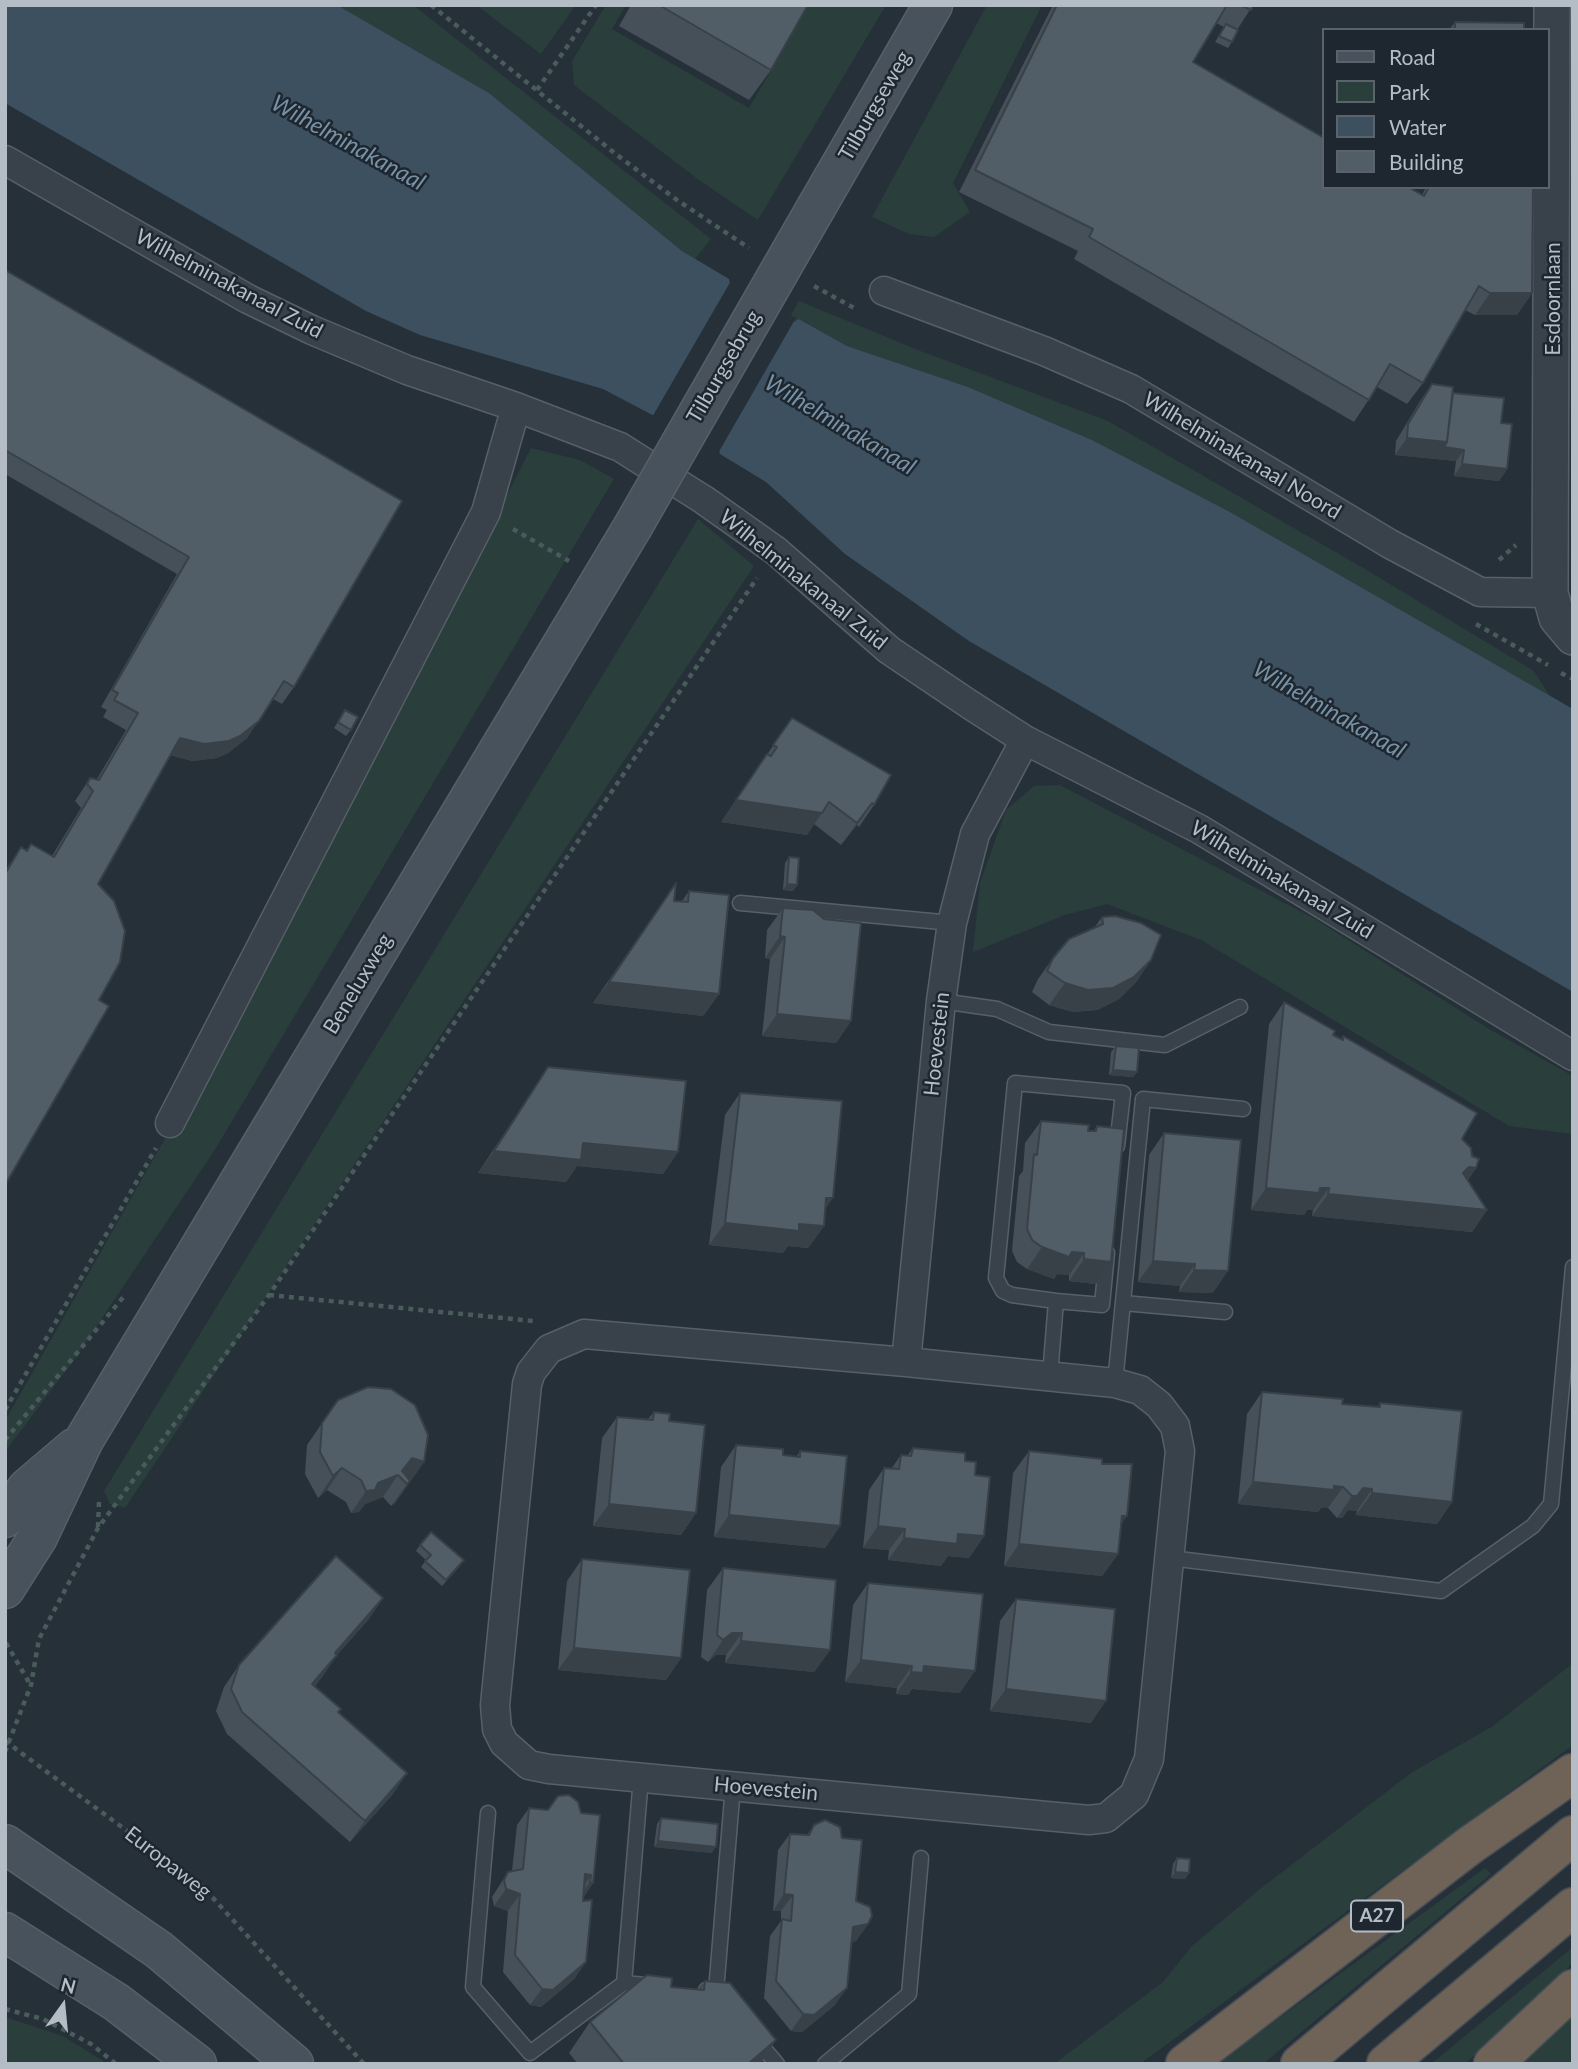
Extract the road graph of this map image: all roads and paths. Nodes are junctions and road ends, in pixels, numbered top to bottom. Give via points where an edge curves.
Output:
1 (596, 5) edge
2 (933, 5) edge
3 (1559, 20) edge
4 (537, 90) dead end
5 (5, 160) edge
6 (817, 206) joint
7 (884, 291) dead end
8 (516, 407) junction
9 (485, 512) junction
10 (632, 528) joint
11 (776, 551) junction
12 (578, 567) dead end
13 (1550, 593) junction
14 (1481, 628) dead end
15 (1573, 637) edge
16 (1573, 679) edge
17 (1025, 740) junction
18 (740, 903) dead end
19 (951, 923) junction
20 (941, 1001) junction
21 (1240, 1007) dead end
22 (1573, 1056) edge
23 (1243, 1109) dead end
24 (170, 1123) joint
25 (1116, 1159) edge
26 (1108, 1239) edge
27 (1573, 1268) edge
28 (269, 1295) junction
29 (1056, 1301) junction
30 (1123, 1303) junction
31 (1225, 1312) dead end
32 (584, 1334) junction
33 (1569, 1334) edge
34 (906, 1362) junction
35 (1050, 1376) junction
36 (1115, 1383) junction
37 (5, 1410) edge
38 (84, 1440) junction
39 (5, 1518) edge
40 (1170, 1558) junction
41 (5, 1589) edge
42 (6, 1643) edge
43 (31, 1685) junction
44 (8, 1742) edge
45 (5, 1752) edge
46 (1573, 1773) edge
47 (641, 1777) junction
48 (733, 1786) junction
49 (488, 1813) dead end
50 (1573, 1835) edge
51 (5, 1844) edge
52 (921, 1858) dead end
53 (1573, 1907) edge
54 (5, 1932) edge
55 (624, 1983) junction
56 (1573, 1989) edge
57 (5, 2009) edge
58 (742, 2022) edge
59 (94, 2038) dead end
60 (91, 2044) junction
61 (534, 2059) edge
62 (116, 2064) edge
63 (198, 2064) edge
64 (294, 2064) edge
65 (364, 2064) edge
66 (777, 2064) edge
67 (825, 2064) edge
68 (1185, 2064) edge
69 (1300, 2064) edge
70 (1385, 2064) edge
71 (1493, 2064) edge

1 - 4 path
2 - 6 main road, Tilburgseweg
3 - 13 street, Esdoornlaan via 1557,477
5 - 8 street, Wilhelminakanaal Zuid via 248,299 312,330 407,370
6 - 10 main road, Tilburgsebrug, bridge
7 - 13 street, Wilhelminakanaal Noord via 1131,389 1390,544 1480,592
8 - 9 street
8 - 11 street, Wilhelminakanaal Zuid via 620,447
9 - 12 path
9 - 24 street
10 - 38 main road, Beneluxweg
11 - 17 street, Wilhelminakanaal Zuid via 889,650
11 - 28 path
13 - 15 street via 1557,618
14 - 16 path
17 - 19 street, Hoevestein via 975,834
17 - 22 street, Wilhelminakanaal Zuid via 1199,829
18 - 19 lane
19 - 20 street, Hoevestein
20 - 21 lane via 997,1009 1049,1032 1165,1045
20 - 34 street, Hoevestein
23 - 30 lane via 1143,1099
24 - 37 path
25 - 29 lane via 1123,1093 1015,1083 996,1278 1003,1291 1012,1295
26 - 29 lane via 1102,1305
27 - 33 lane
28 - 32 path via 521,1318
28 - 43 path via 99,1528 38,1639
29 - 35 lane
30 - 31 lane
30 - 36 lane
32 - 34 street, Hoevestein
32 - 47 street, Hoevestein via 549,1349 527,1384 495,1705 497,1729 504,1743 529,1765
33 - 40 lane via 1551,1504 1533,1526 1441,1591
34 - 35 street, Hoevestein
35 - 36 street, Hoevestein
36 - 40 street, Hoevestein via 1140,1390 1175,1426 1180,1451
38 - 39 main road, Beneluxweg via 27,1488
38 - 41 main road, Beneluxweg via 38,1536
40 - 48 street, Hoevestein via 1149,1759 1134,1795 1106,1818
42 - 43 path
43 - 44 path
44 - 45 path
44 - 65 path, Europaweg via 202,1886
46 - 68 highway, A27 via 1469,1846
47 - 48 street, Hoevestein
47 - 55 lane
48 - 55 lane via 721,1996
49 - 61 lane via 474,1987
50 - 69 highway
51 - 64 main road via 159,1950
52 - 67 lane via 909,1994
53 - 70 highway
54 - 63 main road via 117,2002
55 - 61 lane
56 - 71 highway
57 - 60 path via 43,2019
58 - 66 lane
59 - 60 path
60 - 62 path

